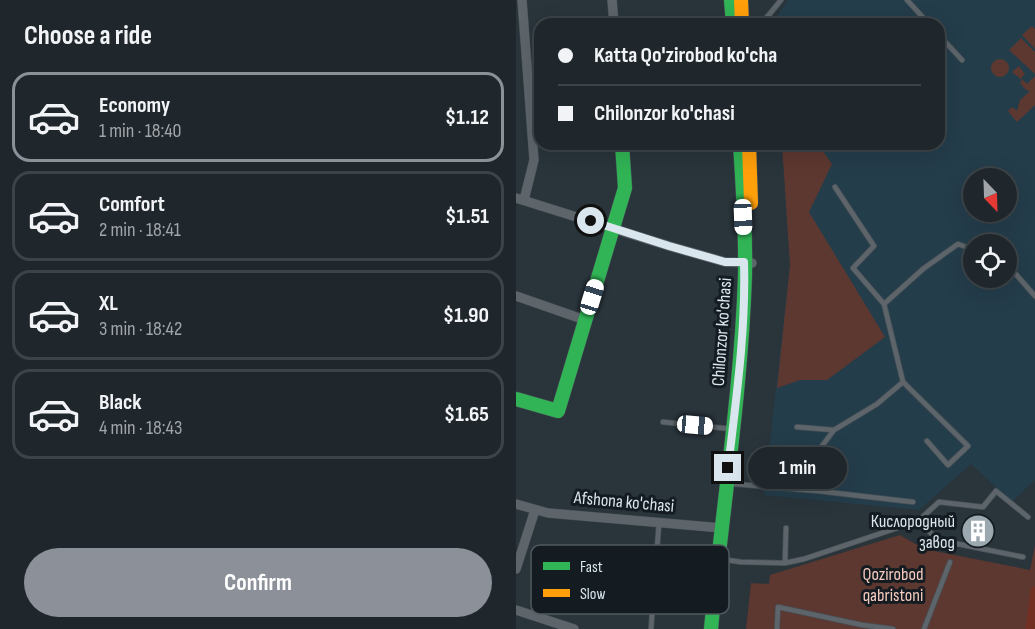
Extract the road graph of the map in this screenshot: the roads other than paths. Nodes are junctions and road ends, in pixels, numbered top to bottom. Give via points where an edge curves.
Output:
1 (522, 0) edge
2 (612, 0) edge
3 (731, 0) edge
4 (741, 0) edge
5 (781, 0) edge
6 (907, 0) edge
7 (614, 18) edge
8 (732, 18) edge
9 (742, 18) edge
10 (766, 18) edge
11 (924, 18) edge
12 (945, 42) edge
13 (962, 60) dead end
14 (516, 78) edge
15 (528, 81) junction
16 (622, 150) edge
17 (740, 150) edge
18 (749, 150) edge
19 (835, 187) dead end
20 (520, 199) edge
21 (614, 228) junction
22 (963, 246) edge
23 (748, 263) junction
24 (1017, 276) edge
25 (516, 296) edge
26 (1035, 297) edge
27 (884, 304) junction
28 (585, 320) junction
29 (903, 382) junction
30 (516, 399) edge
31 (663, 422) dead end
32 (797, 427) dead end
33 (733, 429) junction
34 (834, 430) junction
35 (927, 441) dead end
36 (735, 484) junction
37 (818, 491) junction
38 (913, 502) dead end
39 (516, 504) edge
40 (535, 510) junction
41 (1028, 517) dead end
42 (918, 521) junction
43 (659, 522) junction
44 (726, 528) junction
45 (786, 528) dead end
46 (657, 545) edge
47 (723, 545) edge
48 (727, 545) edge
49 (1023, 557) dead end
50 (729, 560) edge
51 (950, 562) dead end
52 (785, 563) junction
53 (516, 569) edge
54 (516, 610) edge
55 (652, 614) edge
56 (713, 614) edge
57 (721, 614) edge
58 (862, 627) edge
59 (574, 629) edge
60 (651, 629) edge
61 (711, 629) edge
62 (719, 629) edge
63 (777, 629) edge
64 (893, 629) edge
65 (924, 629) edge

1 - 15 street
2 - 7 street
3 - 8 main road
4 - 9 main road
5 - 10 lane
6 - 11 lane
12 - 13 lane
14 - 15 street
15 - 20 street via 534,160
16 - 21 main road via 625,188
17 - 23 main road, Chilonzor ko'chasi
18 - 23 main road, Chilonzor ko'chasi
19 - 27 lane via 874,246 853,268
20 - 21 street
21 - 23 street via 725,262
21 - 28 main road
22 - 27 lane via 958,244 923,269
23 - 33 main road, Chilonzor ko'chasi
23 - 36 main road, Chilonzor ko'chasi via 752,294
24 - 26 lane
25 - 28 street
27 - 29 lane
28 - 30 main road via 558,411
29 - 34 lane via 877,404
29 - 35 lane via 968,446 948,465
31 - 33 lane
32 - 34 lane
33 - 44 main road, Chilonzor ko'chasi
34 - 37 lane via 822,446
36 - 37 lane
36 - 44 main road, Chilonzor ko'chasi
37 - 38 lane
39 - 40 street, Afshona ko'chasi
40 - 43 street, Afshona ko'chasi
40 - 53 street
41 - 42 lane via 996,491 983,507 939,502
42 - 49 lane via 938,540
42 - 52 lane
43 - 44 street, Afshona ko'chasi
43 - 46 lane
44 - 47 main road, Chilonzor ko'chasi
44 - 48 main road, Chilonzor ko'chasi
45 - 52 lane
50 - 52 lane
51 - 65 lane
54 - 59 street
55 - 60 lane
56 - 61 main road, Chilonzor ko'chasi
57 - 62 main road, Chilonzor ko'chasi
58 - 63 lane via 778,607
58 - 64 lane

